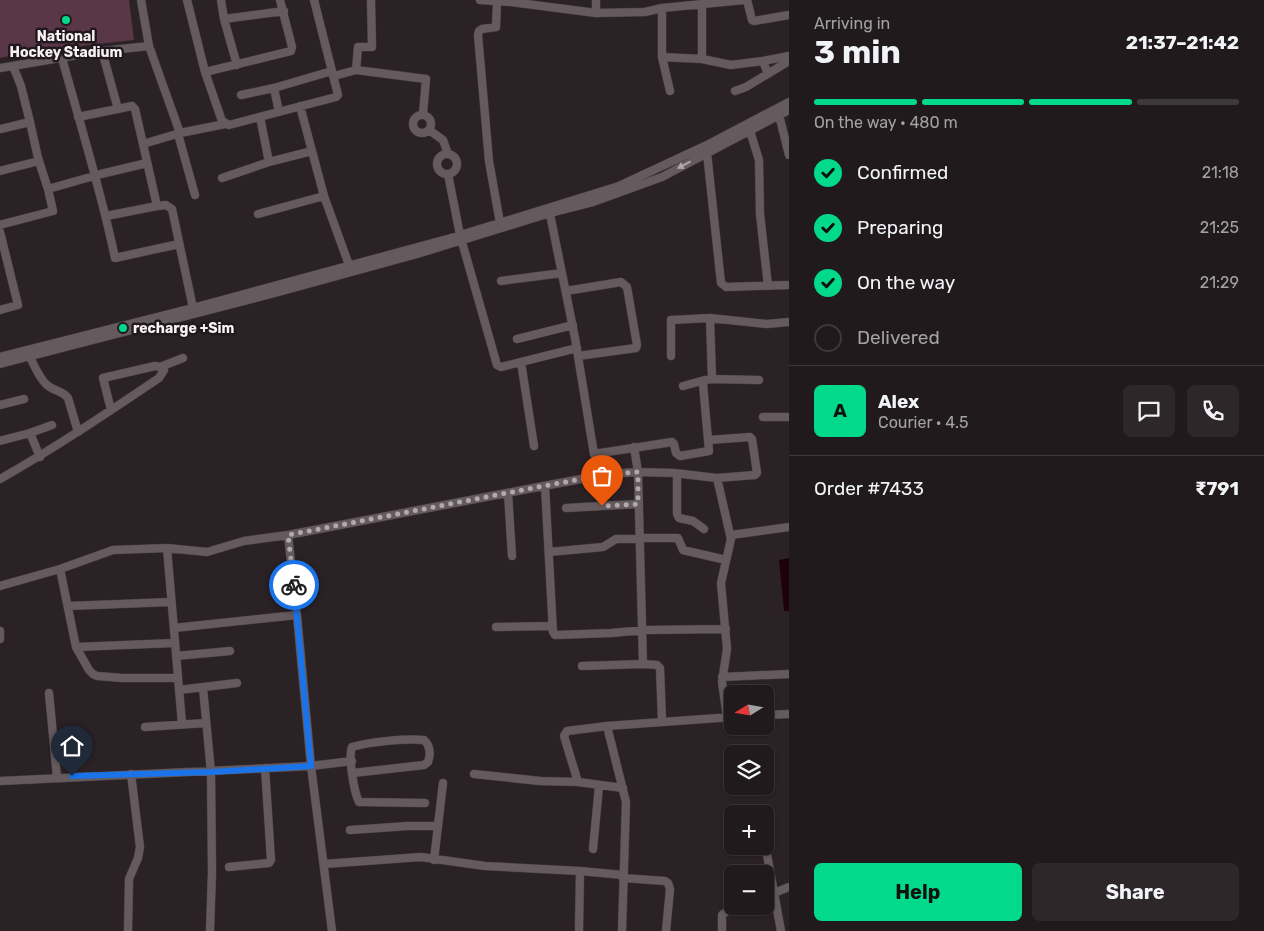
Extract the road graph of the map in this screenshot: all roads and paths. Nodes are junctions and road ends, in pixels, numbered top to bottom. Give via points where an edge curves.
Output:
1 (141, 0) edge
2 (187, 0) edge
3 (221, 0) edge
4 (280, 0) edge
5 (314, 0) edge
6 (371, 0) edge
7 (480, 0) edge
8 (596, 0) edge
9 (746, 0) edge
10 (511, 1) edge
11 (497, 2) junction
12 (702, 4) junction
13 (662, 8) junction
14 (284, 11) junction
15 (596, 13) junction
16 (789, 15) edge
17 (224, 18) junction
18 (149, 46) junction
19 (102, 51) junction
20 (789, 56) edge
21 (662, 57) junction
22 (62, 58) junction
23 (702, 59) junction
24 (762, 61) junction
25 (789, 61) edge
26 (237, 65) junction
27 (13, 66) junction
28 (0, 68) edge
29 (356, 70) junction
30 (205, 72) junction
31 (333, 73) junction
32 (768, 74) junction
33 (274, 88) junction
34 (670, 91) dead end
35 (735, 91) dead end
36 (242, 95) dead end
37 (789, 102) edge
38 (300, 106) junction
39 (118, 109) junction
40 (789, 110) edge
41 (279, 112) junction
42 (423, 114) junction
43 (779, 116) junction
44 (78, 117) junction
45 (260, 117) junction
46 (30, 122) junction
47 (225, 124) junction
48 (0, 129) edge
49 (429, 130) junction
50 (750, 131) junction
51 (179, 133) junction
52 (143, 144) junction
53 (312, 151) junction
54 (707, 153) junction
55 (448, 154) junction
56 (789, 155) edge
57 (39, 161) junction
58 (269, 162) junction
59 (147, 163) junction
60 (0, 171) edge
61 (448, 174) junction
62 (94, 176) junction
63 (222, 178) dead end
64 (48, 189) junction
65 (195, 195) dead end
66 (324, 196) junction
67 (157, 206) junction
68 (549, 210) junction
69 (258, 214) dead end
70 (106, 216) junction
71 (500, 223) junction
72 (0, 226) edge
73 (0, 232) edge
74 (461, 238) junction
75 (179, 244) junction
76 (349, 265) junction
77 (562, 273) junction
78 (502, 281) dead end
79 (789, 285) edge
80 (768, 286) junction
81 (566, 291) junction
82 (193, 308) junction
83 (0, 310) edge
84 (710, 318) junction
85 (789, 322) edge
86 (573, 325) junction
87 (517, 339) dead end
88 (577, 348) junction
89 (578, 356) junction
90 (670, 356) dead end
91 (0, 357) edge
92 (30, 357) junction
93 (182, 358) dead end
94 (521, 362) junction
95 (0, 364) edge
96 (160, 367) junction
97 (708, 380) junction
98 (758, 380) dead end
99 (683, 386) dead end
100 (24, 399) dead end
101 (0, 405) edge
102 (111, 410) junction
103 (762, 417) dead end
104 (789, 417) edge
105 (52, 424) dead end
106 (78, 432) junction
107 (30, 433) junction
108 (708, 440) junction
109 (0, 441) edge
110 (534, 446) dead end
111 (634, 447) junction
112 (40, 457) junction
113 (638, 472) junction
114 (677, 474) junction
115 (718, 478) junction
116 (0, 479) edge
117 (545, 486) junction
118 (508, 493) junction
119 (638, 504) junction
120 (566, 508) dead end
121 (789, 527) edge
122 (704, 529) dead end
123 (288, 535) junction
124 (731, 535) junction
125 (639, 538) junction
126 (167, 548) junction
127 (548, 552) junction
128 (512, 556) dead end
129 (726, 560) junction
130 (60, 569) junction
131 (0, 586) edge
132 (171, 602) junction
133 (68, 606) junction
134 (298, 615) junction
135 (552, 626) junction
136 (496, 627) dead end
137 (174, 628) junction
138 (726, 629) junction
139 (642, 630) junction
140 (0, 631) edge
141 (0, 639) edge
142 (174, 643) junction
143 (76, 647) junction
144 (230, 652) dead end
145 (176, 656) junction
146 (643, 664) junction
147 (582, 666) dead end
148 (789, 674) edge
149 (722, 677) junction
150 (178, 678) junction
151 (236, 683) dead end
152 (724, 687) edge
153 (203, 688) junction
154 (179, 690) junction
155 (49, 692) dead end
156 (789, 714) edge
157 (774, 715) edge
158 (724, 717) edge
159 (662, 721) junction
160 (206, 723) junction
161 (182, 724) junction
162 (608, 726) junction
163 (145, 727) dead end
164 (352, 761) junction
165 (311, 766) junction
166 (265, 768) junction
167 (211, 772) junction
168 (353, 773) junction
169 (131, 774) junction
170 (474, 774) dead end
171 (57, 777) junction
172 (0, 780) edge
173 (578, 782) junction
174 (443, 783) dead end
175 (600, 786) junction
176 (623, 788) junction
177 (425, 803) dead end
178 (437, 826) junction
179 (350, 830) dead end
180 (593, 849) dead end
181 (434, 860) junction
182 (324, 864) junction
183 (229, 867) dead end
184 (580, 871) junction
185 (623, 877) junction
186 (789, 887) edge
187 (774, 891) edge
188 (774, 904) edge
189 (724, 913) edge
190 (128, 931) edge
191 (210, 931) edge
192 (332, 931) edge
193 (580, 931) edge
194 (622, 931) edge
195 (666, 931) edge
196 (722, 931) edge
197 (781, 931) edge

1 - 18 street
2 - 30 street
3 - 17 street
4 - 14 street
5 - 31 street
6 - 29 street via 372,47 358,47
7 - 11 street
8 - 15 street
9 - 12 street
9 - 16 street via 754,21
10 - 11 street
10 - 15 street
11 - 71 street via 496,27 482,29 478,35 489,161
12 - 13 street
12 - 23 street
13 - 15 street via 645,12
13 - 21 street
14 - 17 street
14 - 26 street via 292,50
17 - 26 street
18 - 19 street
18 - 51 street
19 - 22 street
19 - 39 street
20 - 24 street
21 - 23 street
21 - 34 street
22 - 27 street
22 - 44 street
23 - 24 street via 731,64
24 - 32 street
25 - 32 street
26 - 30 street
27 - 28 street
27 - 46 street
29 - 31 street
29 - 42 street via 426,79
30 - 47 street
31 - 33 street
31 - 38 street via 338,92 336,97
32 - 35 street
33 - 36 street
33 - 41 street
37 - 68 street via 619,186
38 - 41 street
38 - 53 street
39 - 44 street
39 - 52 street via 132,106 135,109
40 - 43 street
41 - 45 street
42 - 49 street via 431,121
42 - 49 street via 414,119 414,128 420,133
43 - 50 street
43 - 56 street
44 - 62 street
45 - 47 street
45 - 58 street
46 - 48 street
46 - 57 street
47 - 51 street
49 - 55 street via 443,140
50 - 54 street
50 - 80 street via 759,160 760,214
51 - 52 street
51 - 65 street
52 - 59 street
53 - 58 street
53 - 66 street
54 -> 68 street via 662,177 593,202
54 - 80 street via 721,283 726,287
55 - 61 street via 457,162 456,169
55 - 61 street via 438,158 436,165 442,173
57 - 60 street
57 - 64 street
58 - 63 street
59 - 62 street
59 - 67 street
61 - 74 street
62 - 64 street
62 - 70 street
64 - 72 street via 53,207 50,212
66 - 69 street
66 - 76 street
67 - 70 street
67 - 75 street via 166,205 172,209
68 - 71 street
68 - 74 street
68 - 77 street
70 - 75 street via 115,258
71 - 74 street
73 - 83 street via 18,305
74 - 76 street
74 - 92 street via 284,291
74 - 94 street via 496,365 501,367
75 - 82 street
76 - 82 street
77 - 78 street
77 - 81 street
79 - 80 street
81 - 86 street
81 - 89 street via 621,282 627,287 636,348
82 - 91 street
84 - 85 street via 767,324
84 - 90 street via 671,320
84 - 97 street
86 - 87 street
86 - 88 street
88 - 89 street
88 - 94 street
89 - 111 street via 594,454
92 - 95 street
92 - 106 street via 49,386 68,398
93 - 96 street
94 - 110 street
96 - 102 street via 164,370 160,378
96 - 102 street via 103,378
97 - 98 street
97 - 99 street
97 - 108 street via 703,384
100 - 101 street
102 - 106 street
103 - 104 street
105 - 107 street
106 - 112 street
107 - 109 street
107 - 112 street
108 - 111 street via 709,451 680,456 672,442
108 - 115 street via 748,436 752,439 755,475
111 - 113 street
112 - 116 street
113 - 114 street
113 - 117 street
113 - 119 street
114 - 115 street
114 - 122 street via 677,514 679,518 693,521
115 - 124 street
117 - 118 street
117 - 127 street
118 - 123 street
118 - 128 street
119 - 120 street
119 - 125 street
121 - 124 street
123 - 126 street via 244,541 207,552
123 - 134 street
124 - 129 street
125 - 127 street via 616,539 603,547
125 - 129 street via 678,538 683,550
125 - 139 street
126 - 130 street via 113,550
126 - 132 street
127 - 135 street
129 - 138 street via 721,583
130 - 131 street
130 - 133 street
132 - 133 street
132 - 137 street
133 - 143 street
134 - 137 street
134 - 165 street
135 - 136 street
135 - 139 street via 552,632 557,636
137 - 142 street
138 - 139 street
138 - 149 street via 727,648
139 - 146 street
140 - 141 street
142 - 143 street
142 - 145 street
143 - 150 street via 89,670 97,676
144 - 145 street
145 - 150 street
146 - 147 street
146 - 159 street via 660,668
148 - 149 street
149 - 152 street
150 - 154 street
151 - 153 street
153 - 154 street
153 - 160 street
154 - 161 street
155 - 171 street
156 - 157 street
158 - 159 street
159 - 162 street
160 - 161 street
160 - 167 street
161 - 163 street
162 - 173 street via 565,732
162 - 176 street
164 - 165 street
164 - 168 street
164 - 168 street via 351,748 361,745 421,739 426,741 429,749 428,762 424,766
165 - 166 street
165 - 182 street
166 - 167 street
166 - 183 street via 271,860 269,863
167 - 169 street
167 - 191 street
168 - 177 street via 361,802
169 - 171 street
169 - 190 street via 140,847 129,880
170 - 173 street
171 - 172 street
173 - 175 street
174 - 178 street
175 - 176 street
175 - 180 street
176 - 185 street via 626,809
178 - 179 street
178 - 181 street
181 - 182 street via 417,857
181 - 184 street
182 - 192 street
184 - 185 street
184 - 193 street
185 - 194 street
185 - 195 street via 668,883
186 - 187 street
188 - 197 street
189 - 196 street

